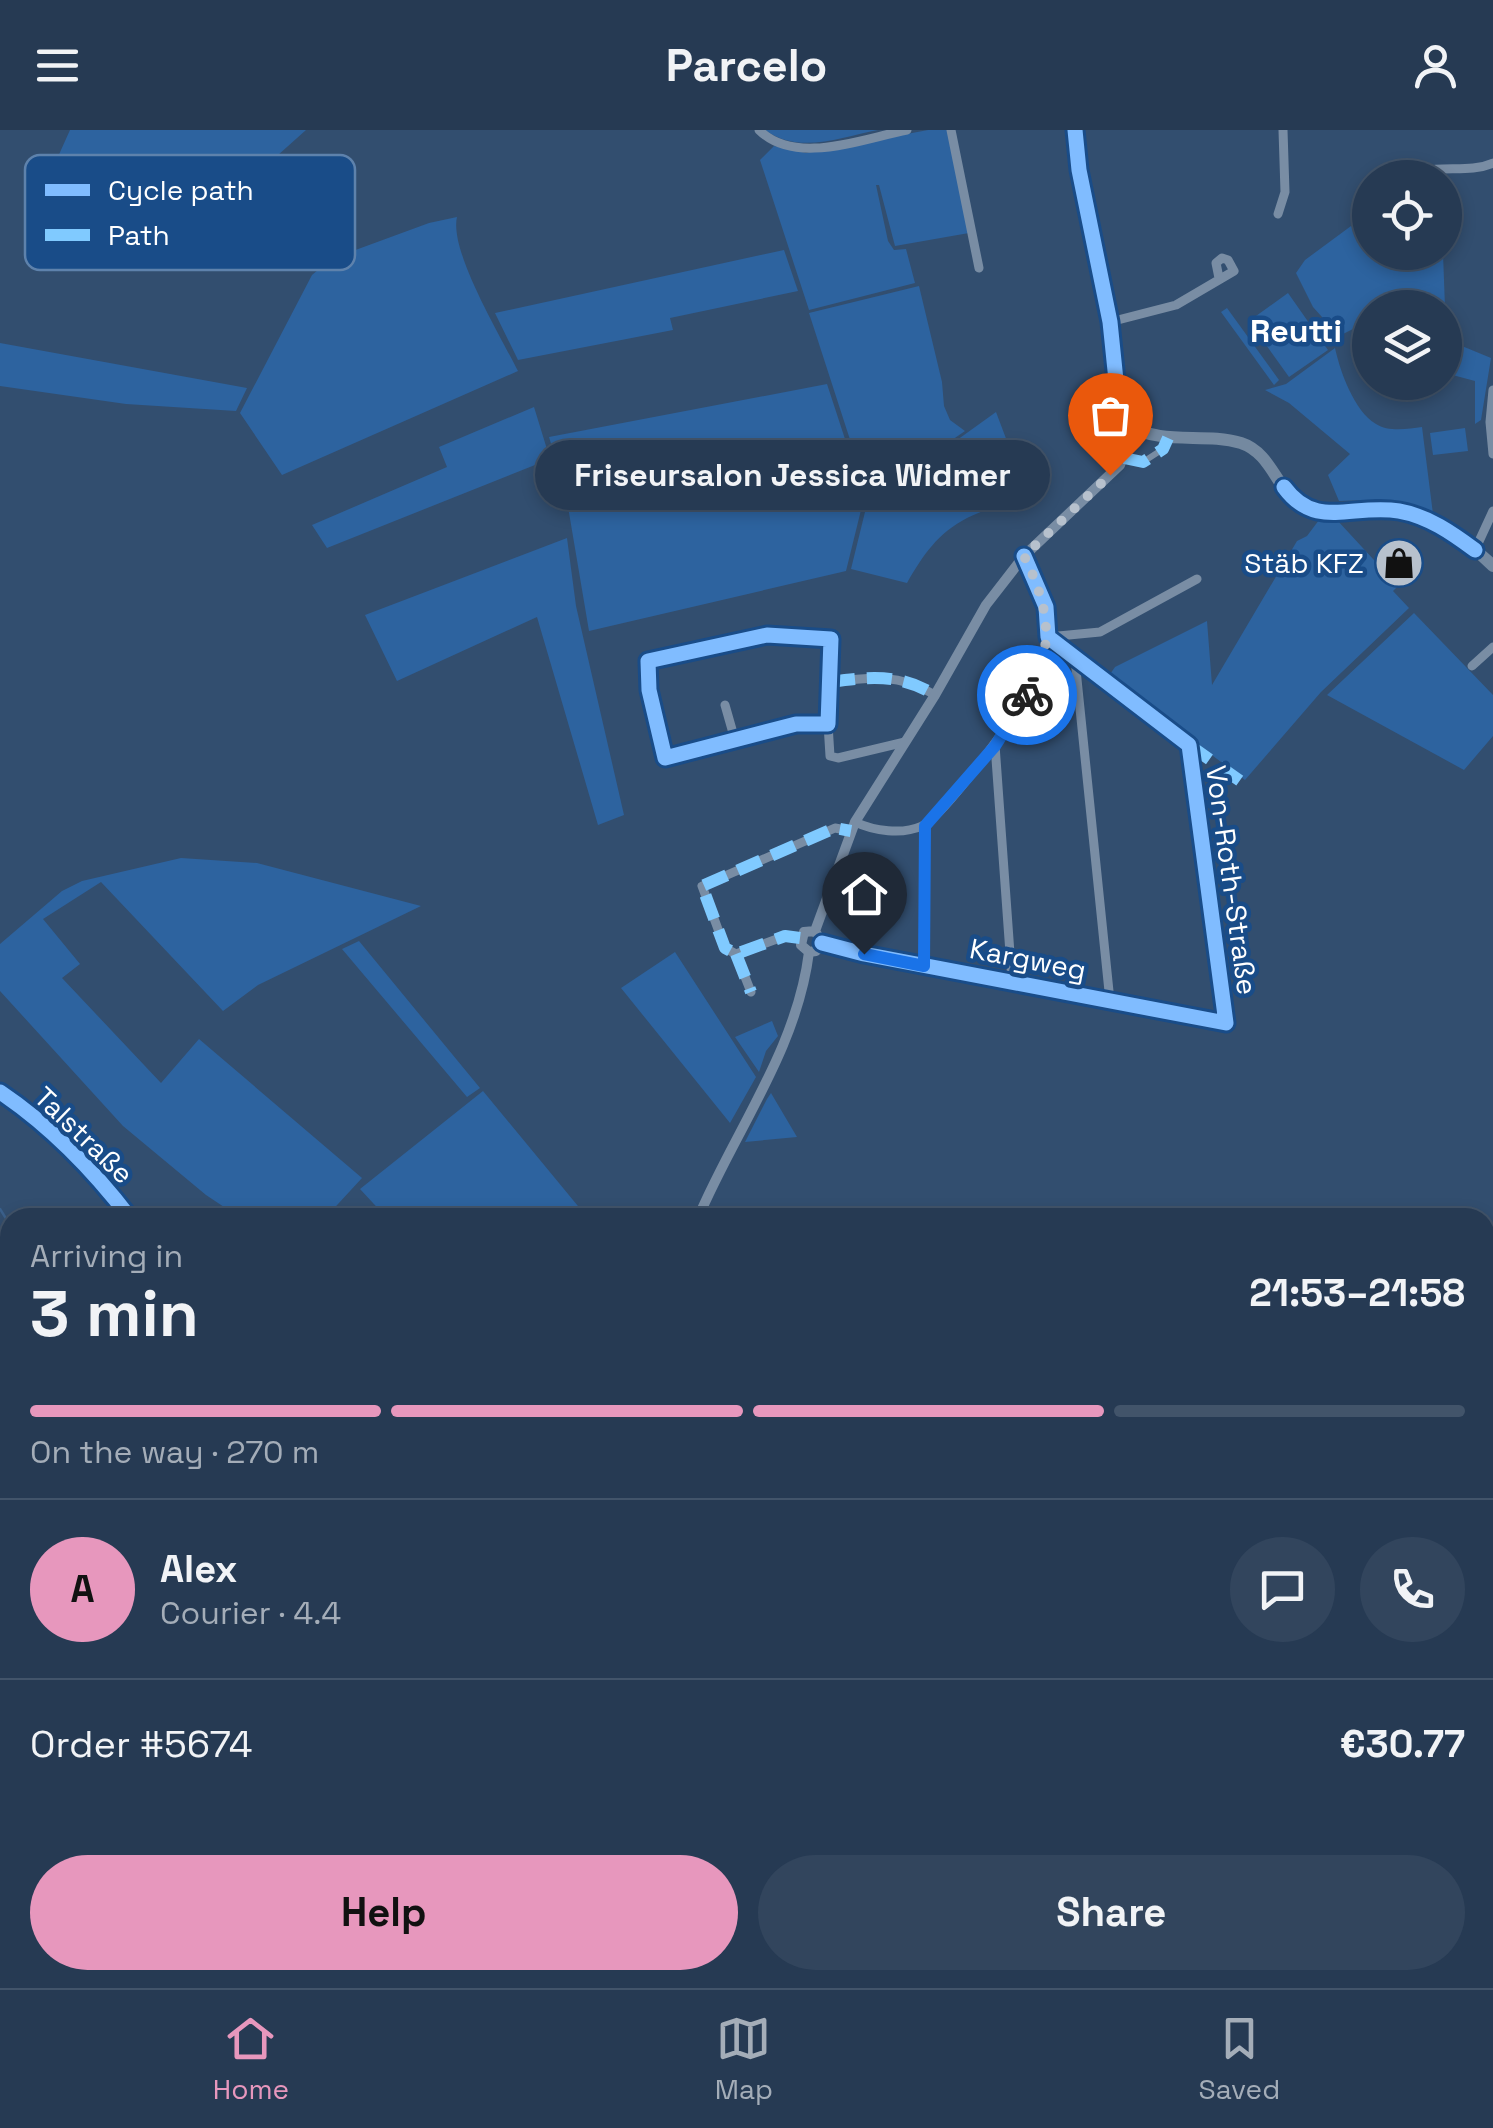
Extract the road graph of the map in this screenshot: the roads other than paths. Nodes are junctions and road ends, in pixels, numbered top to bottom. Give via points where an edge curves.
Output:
1 (759, 130) edge
2 (906, 130) edge
3 (951, 130) edge
4 (1074, 130) edge
5 (1284, 130) edge
6 (1493, 163) edge
7 (1462, 170) edge
8 (1278, 214) dead end
9 (979, 268) dead end
10 (1219, 278) dead end
11 (1110, 322) junction
12 (1493, 390) edge
13 (1133, 428) junction
14 (1168, 438) junction
15 (1492, 446) edge
16 (1493, 454) edge
17 (1124, 458) junction
18 (1493, 510) edge
19 (1487, 534) edge
20 (1475, 550) junction
21 (1024, 556) junction
22 (1493, 566) edge
23 (1197, 579) dead end
24 (1048, 637) junction
25 (1493, 648) edge
26 (1075, 660) junction
27 (1472, 666) dead end
28 (830, 682) junction
29 (935, 695) junction
30 (724, 705) dead end
31 (828, 724) junction
32 (734, 740) junction
33 (904, 742) junction
34 (995, 746) junction
35 (925, 826) junction
36 (853, 827) junction
37 (814, 931) junction
38 (800, 938) junction
39 (822, 943) junction
40 (808, 952) junction
41 (736, 954) junction
42 (924, 966) junction
43 (1012, 981) junction
44 (751, 992) dead end
45 (1110, 1000) junction
46 (1226, 1023) joint
47 (0, 1092) edge
48 (122, 1208) edge
49 (702, 1208) edge

1 - 2 street via 774,143 806,150
3 - 9 street
4 - 11 main road
5 - 8 street via 1285,192
6 - 7 street
10 - 11 street via 1176,305
11 - 13 main road via 1118,402
12 - 15 street
13 - 14 main road
13 - 17 street
14 - 17 street via 1143,462
14 - 20 main road via 1239,442 1258,451 1305,509 1402,512 1446,529
15 - 16 street
17 - 21 street
18 - 19 street
19 - 20 street
20 - 22 main road
21 - 24 street via 1046,607
21 - 29 street via 986,605
23 - 24 street via 1100,632
24 - 26 street
24 - 34 street via 1036,680
25 - 27 street
26 - 45 street
26 - 46 street, Von-Roth-Straße via 1189,745
28 - 29 street via 892,677
28 - 31 street
28 - 32 street via 831,639 767,634 648,661 665,758
29 - 33 street
30 - 32 street
31 - 32 street via 796,724
31 - 33 street via 830,756 838,758
33 - 36 street
34 - 35 street
34 - 43 street
35 - 36 street
35 - 42 street
36 - 37 street
36 - 41 street via 835,828 702,886 725,948
37 - 38 street
37 - 39 street
38 - 40 street
38 - 41 street via 785,936
39 - 40 street
39 - 42 street, Kargweg
40 - 49 street via 794,1022
41 - 44 street
42 - 43 street, Kargweg
43 - 45 street, Kargweg
45 - 46 street, Kargweg
47 - 48 street, Talstraße

